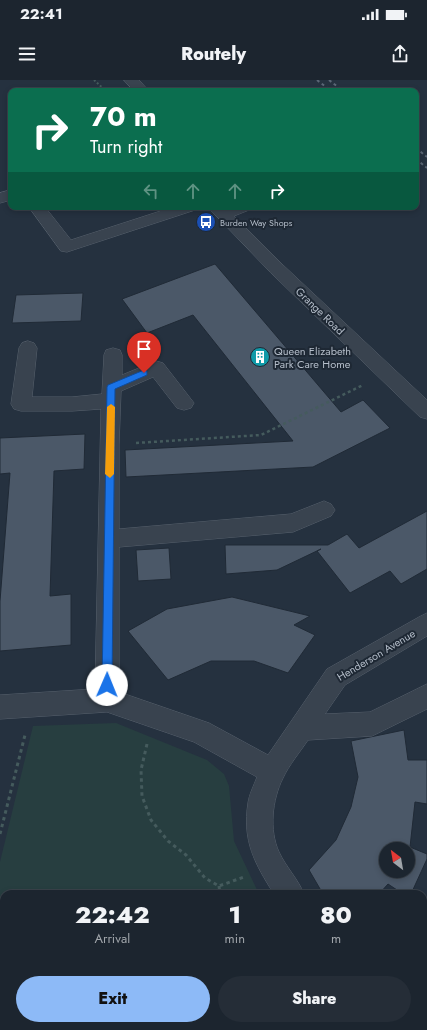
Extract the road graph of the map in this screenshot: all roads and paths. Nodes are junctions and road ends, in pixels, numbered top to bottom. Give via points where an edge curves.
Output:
1 (94, 80) edge
2 (131, 80) edge
3 (103, 88) edge
4 (139, 88) edge
5 (39, 210) edge
6 (180, 210) edge
7 (220, 211) edge
8 (28, 348) dead end
9 (113, 355) dead end
10 (386, 374) junction
11 (111, 394) junction
12 (184, 403) dead end
13 (427, 412) edge
14 (110, 445) junction
15 (324, 510) dead end
16 (109, 539) junction
17 (427, 624) edge
18 (427, 696) edge
19 (107, 700) junction
20 (32, 705) junction
21 (0, 707) edge
22 (156, 716) junction
23 (302, 728) junction
24 (272, 771) junction
25 (0, 834) edge
26 (267, 858) junction
27 (219, 886) junction
28 (220, 890) edge
29 (287, 890) edge

1 - 3 path
2 - 4 street
5 - 6 street via 67,247
7 - 10 street, Grange Road
8 - 11 street via 21,404 72,404
9 - 11 street
10 - 13 street, Grange Road
10 - 14 path via 262,435
11 - 12 street via 156,368
11 - 14 street
14 - 16 street
15 - 16 street via 293,523
16 - 19 street
17 - 23 street, Henderson Avenue via 336,677
18 - 23 street via 372,724
19 - 20 street
19 - 22 street
20 - 21 street
20 - 25 path
22 - 24 street via 200,732
22 - 27 path via 141,770 142,796 152,820 168,841 186,855 205,878
23 - 24 street, Henderson Avenue
24 - 26 street, Henderson Avenue via 261,802 259,829
26 - 27 path via 241,879
26 - 29 street, Henderson Avenue
27 - 28 path

